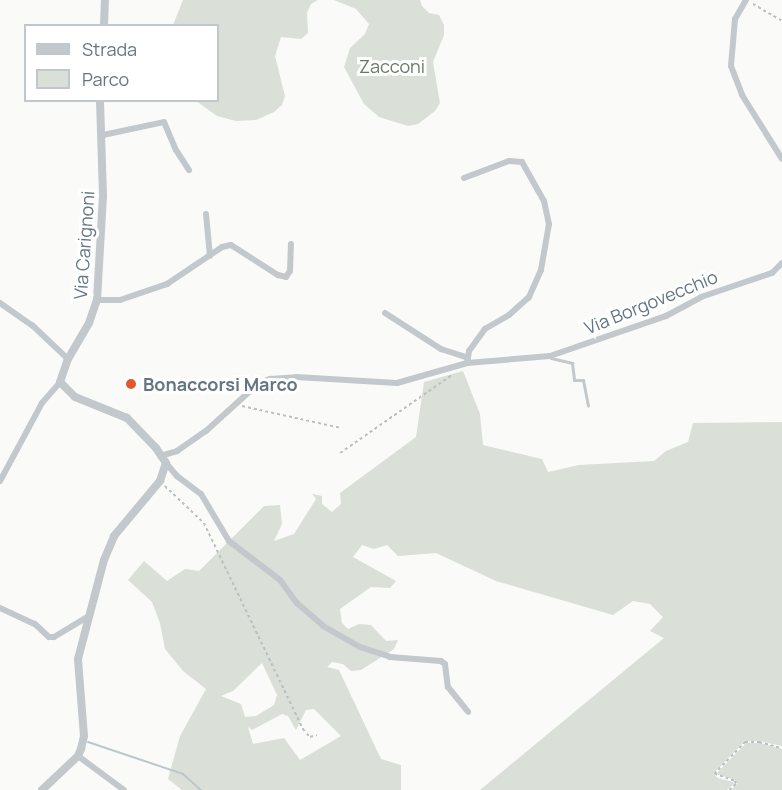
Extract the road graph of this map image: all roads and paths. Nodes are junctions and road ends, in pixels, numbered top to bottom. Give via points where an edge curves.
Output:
1 (105, 0) edge
2 (747, 0) edge
3 (782, 21) edge
4 (104, 24) edge
5 (100, 102) edge
6 (103, 135) junction
7 (782, 159) edge
8 (189, 170) dead end
9 (464, 178) dead end
10 (206, 214) dead end
11 (291, 244) dead end
12 (210, 255) junction
13 (782, 263) edge
14 (97, 300) junction
15 (0, 303) edge
16 (385, 313) dead end
17 (550, 356) junction
18 (68, 359) junction
19 (468, 361) junction
20 (452, 375) dead end
21 (60, 382) junction
22 (237, 405) junction
23 (588, 406) dead end
24 (341, 428) dead end
25 (340, 453) dead end
26 (160, 456) junction
27 (166, 463) junction
28 (0, 481) edge
29 (160, 481) junction
30 (0, 608) edge
31 (89, 616) junction
32 (468, 712) dead end
33 (317, 735) dead end
34 (782, 748) edge
35 (78, 756) junction
36 (42, 790) edge
37 (124, 790) edge
38 (729, 790) edge

1 - 4 street
2 - 3 path
2 - 7 street via 735,19 731,66 742,95
5 - 6 street, Via Carignoni
6 - 8 street via 164,122
6 - 14 street, Via Carignoni
9 - 19 street via 508,161 522,162 544,201 549,225 541,270 530,297 485,329 469,351
10 - 12 street
11 - 12 street via 290,271 286,277 231,245
12 - 14 street via 167,284 120,300
13 - 17 street, Via Borgovecchio via 772,273 701,297 666,316
14 - 18 street, Via Carignoni
15 - 18 street via 32,325
16 - 19 street via 441,349
17 - 19 street, Via Borgovecchio
17 - 23 lane via 572,363 574,380 583,380
18 - 21 street, Via Carignoni
19 - 22 street, Via Borgovecchio via 397,383 270,379 259,383
20 - 25 path
21 - 26 street via 75,397 127,418
21 - 28 street via 42,403
22 - 24 path
22 - 26 street, Via Borgovecchio via 177,451
26 - 27 street
27 - 29 street
27 - 32 street via 201,494 229,541 280,580 297,603 323,626 360,647 390,657 441,661 445,664 448,687
29 - 31 street via 114,536
29 - 33 path via 204,523 303,729 310,736
30 - 31 street via 36,624 49,637
31 - 35 street via 78,658 84,736
34 - 38 path via 745,742 714,774 734,781 736,784
35 - 36 street
35 - 37 street

